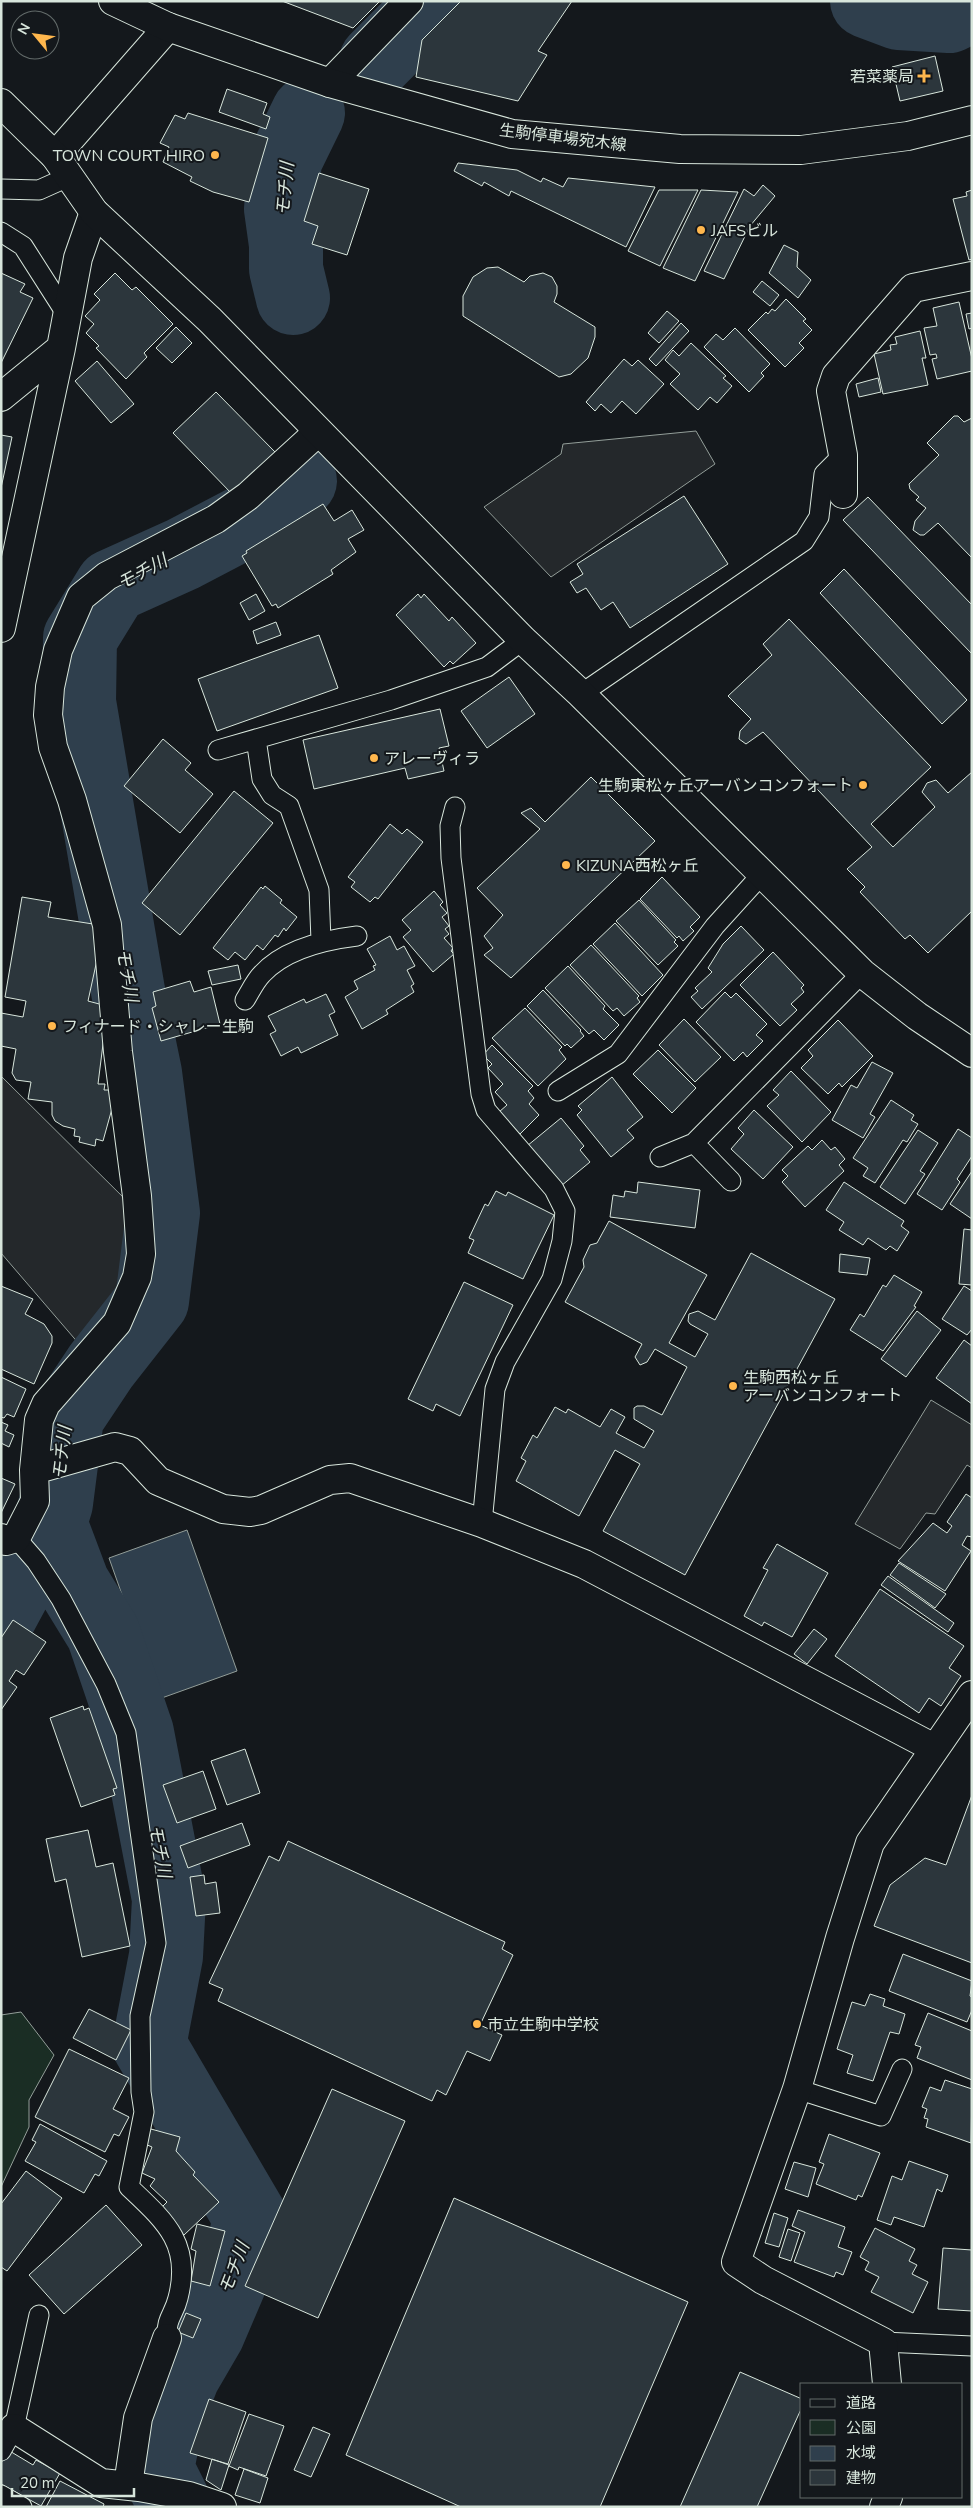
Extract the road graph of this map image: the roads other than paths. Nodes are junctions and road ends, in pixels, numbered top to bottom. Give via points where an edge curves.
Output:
1 (113, 1) edge
2 (409, 1) edge
3 (168, 27) junction
4 (330, 83) junction
5 (1, 103) edge
6 (972, 120) edge
7 (61, 166) junction
8 (1, 189) edge
9 (94, 212) junction
10 (1, 232) edge
11 (972, 276) edge
12 (67, 316) junction
13 (61, 348) junction
14 (1, 397) edge
15 (318, 432) junction
16 (843, 455) junction
17 (843, 494) dead end
18 (12, 518) edge
19 (1, 628) edge
20 (523, 640) junction
21 (581, 694) junction
22 (256, 739) junction
23 (218, 750) dead end
24 (455, 807) dead end
25 (762, 874) junction
26 (357, 936) dead end
27 (321, 941) junction
28 (862, 973) junction
29 (245, 1000) dead end
30 (972, 1054) edge
31 (558, 1091) dead end
32 (694, 1142) junction
33 (660, 1157) dead end
34 (731, 1181) dead end
35 (38, 1468) junction
36 (482, 1523) junction
37 (12, 1539) edge
38 (972, 1695) edge
39 (934, 1748) junction
40 (902, 2069) dead end
41 (797, 2089) junction
42 (39, 2315) dead end
43 (167, 2338) joint
44 (883, 2342) junction
45 (972, 2346) edge
46 (887, 2383) edge
47 (8, 2439) edge
48 (133, 2486) junction
49 (1, 2494) edge
50 (22, 2507) edge
51 (222, 2507) edge

1 - 3 street, 生駒停車場宛木線
2 - 4 street
3 - 4 street, 生駒停車場宛木線
3 - 7 street
4 - 6 street, 生駒停車場宛木線 via 512,134 680,149 802,150 908,136
5 - 7 street
7 - 8 lane via 38,190
7 - 9 street
9 - 12 street via 78,258
9 - 15 street via 210,320
10 - 12 lane via 23,246
11 - 16 street via 913,288 836,376 830,390
12 - 13 street
13 - 14 street
13 - 18 street
15 - 20 street
15 - 35 street via 248,496 216,519 107,576 82,597 58,650 48,715 52,748 72,800 107,925 141,1254 134,1286 117,1324 46,1404 38,1420
16 - 17 street
16 - 21 lane via 824,474 819,517 804,541
18 - 19 street
20 - 21 street
20 - 22 lane via 487,667 391,700
21 - 25 street
22 - 23 lane
22 - 27 lane via 262,780 272,795 288,806 319,890
24 - 36 lane via 450,826 451,858 481,1094 486,1110 554,1190 565,1211 552,1279 505,1362 495,1389
25 - 28 street
25 - 31 lane via 715,926 618,1054
26 - 27 lane
27 - 29 lane via 278,961 261,974
28 - 30 street
28 - 32 lane
32 - 33 lane
32 - 34 lane
35 - 36 street via 116,1447 130,1451 158,1481 223,1509 261,1510 330,1480 350,1478
35 - 37 street via 35,1501
36 - 39 street via 584,1564
37 - 43 lane via 36,1561 61,1599 106,1684 126,1733 156,1943 140,2016 144,2112 129,2187 162,2218 175,2237 181,2257 183,2278 178,2301 166,2323
38 - 39 street
39 - 41 street via 870,1844
40 - 41 lane via 881,2116
41 - 44 street via 736,2262 763,2280
42 - 47 lane
43 - 48 street via 138,2418
44 - 45 lane
44 - 46 street
47 - 48 street via 101,2483
48 - 51 street via 190,2496
49 - 50 lane

